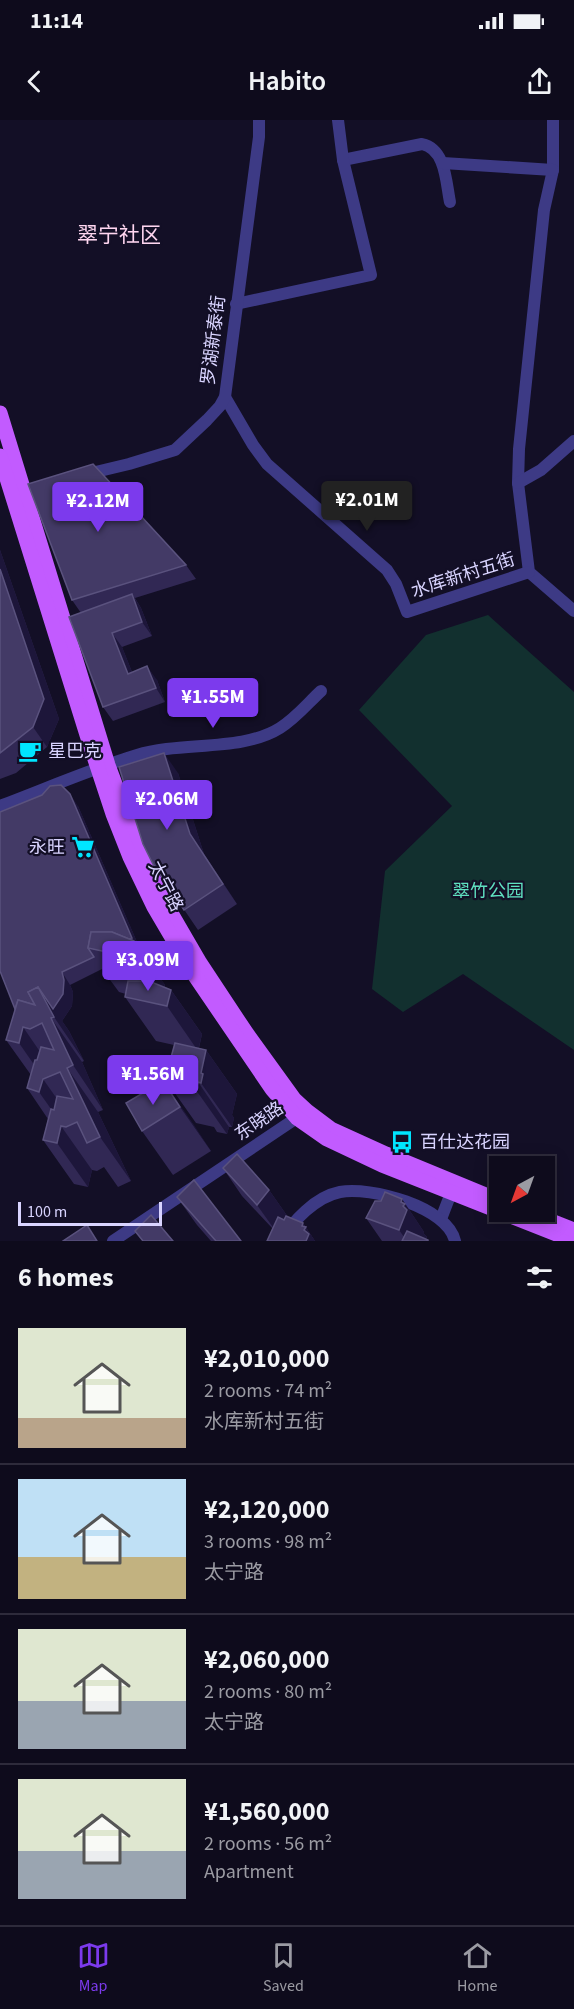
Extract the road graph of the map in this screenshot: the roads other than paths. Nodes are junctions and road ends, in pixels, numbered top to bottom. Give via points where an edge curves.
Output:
1 (259, 120) edge
2 (338, 120) edge
3 (553, 120) edge
4 (343, 160) junction
5 (442, 163) junction
6 (553, 170) junction
7 (450, 202) dead end
8 (236, 304) junction
9 (225, 397) junction
10 (0, 413) edge
11 (574, 441) edge
12 (0, 456) edge
13 (68, 480) edge
14 (518, 483) junction
15 (26, 493) junction
16 (529, 572) junction
17 (574, 611) edge
18 (321, 690) dead end
19 (103, 767) junction
20 (0, 806) edge
21 (302, 1114) junction
22 (452, 1193) junction
23 (489, 1196) edge
24 (441, 1219) junction
25 (554, 1222) edge
26 (574, 1230) edge
27 (112, 1241) edge
28 (281, 1241) edge
29 (455, 1241) edge
30 (573, 1241) edge

1 - 8 street, 罗湖新泰街
2 - 4 street
3 - 6 street
4 - 5 street via 422,144 433,149
4 - 8 street via 371,275
5 - 6 street
5 - 7 street
6 - 14 street via 544,210
8 - 9 street, 罗湖新泰街
9 - 13 street, 罗湖新泰街 via 175,450
9 - 16 street, 水库新村五街 via 267,464 387,570 407,612
10 - 15 main road, 太宁路
11 - 14 street via 541,470
12 - 15 main road, 太宁路
14 - 16 street
15 - 19 main road, 太宁路
16 - 17 street
18 - 19 street via 282,727 270,733 242,741 139,754
19 - 20 street
19 - 21 main road, 太宁路 via 117,825 154,908 272,1089
21 - 22 main road, 太宁路 via 327,1139
21 - 23 main road, 太宁路
21 - 27 street, 东晓路
22 - 24 street
22 - 30 main road, 太宁路
24 - 28 street via 384,1195 339,1192 320,1200
24 - 29 street via 450,1227
25 - 26 main road

